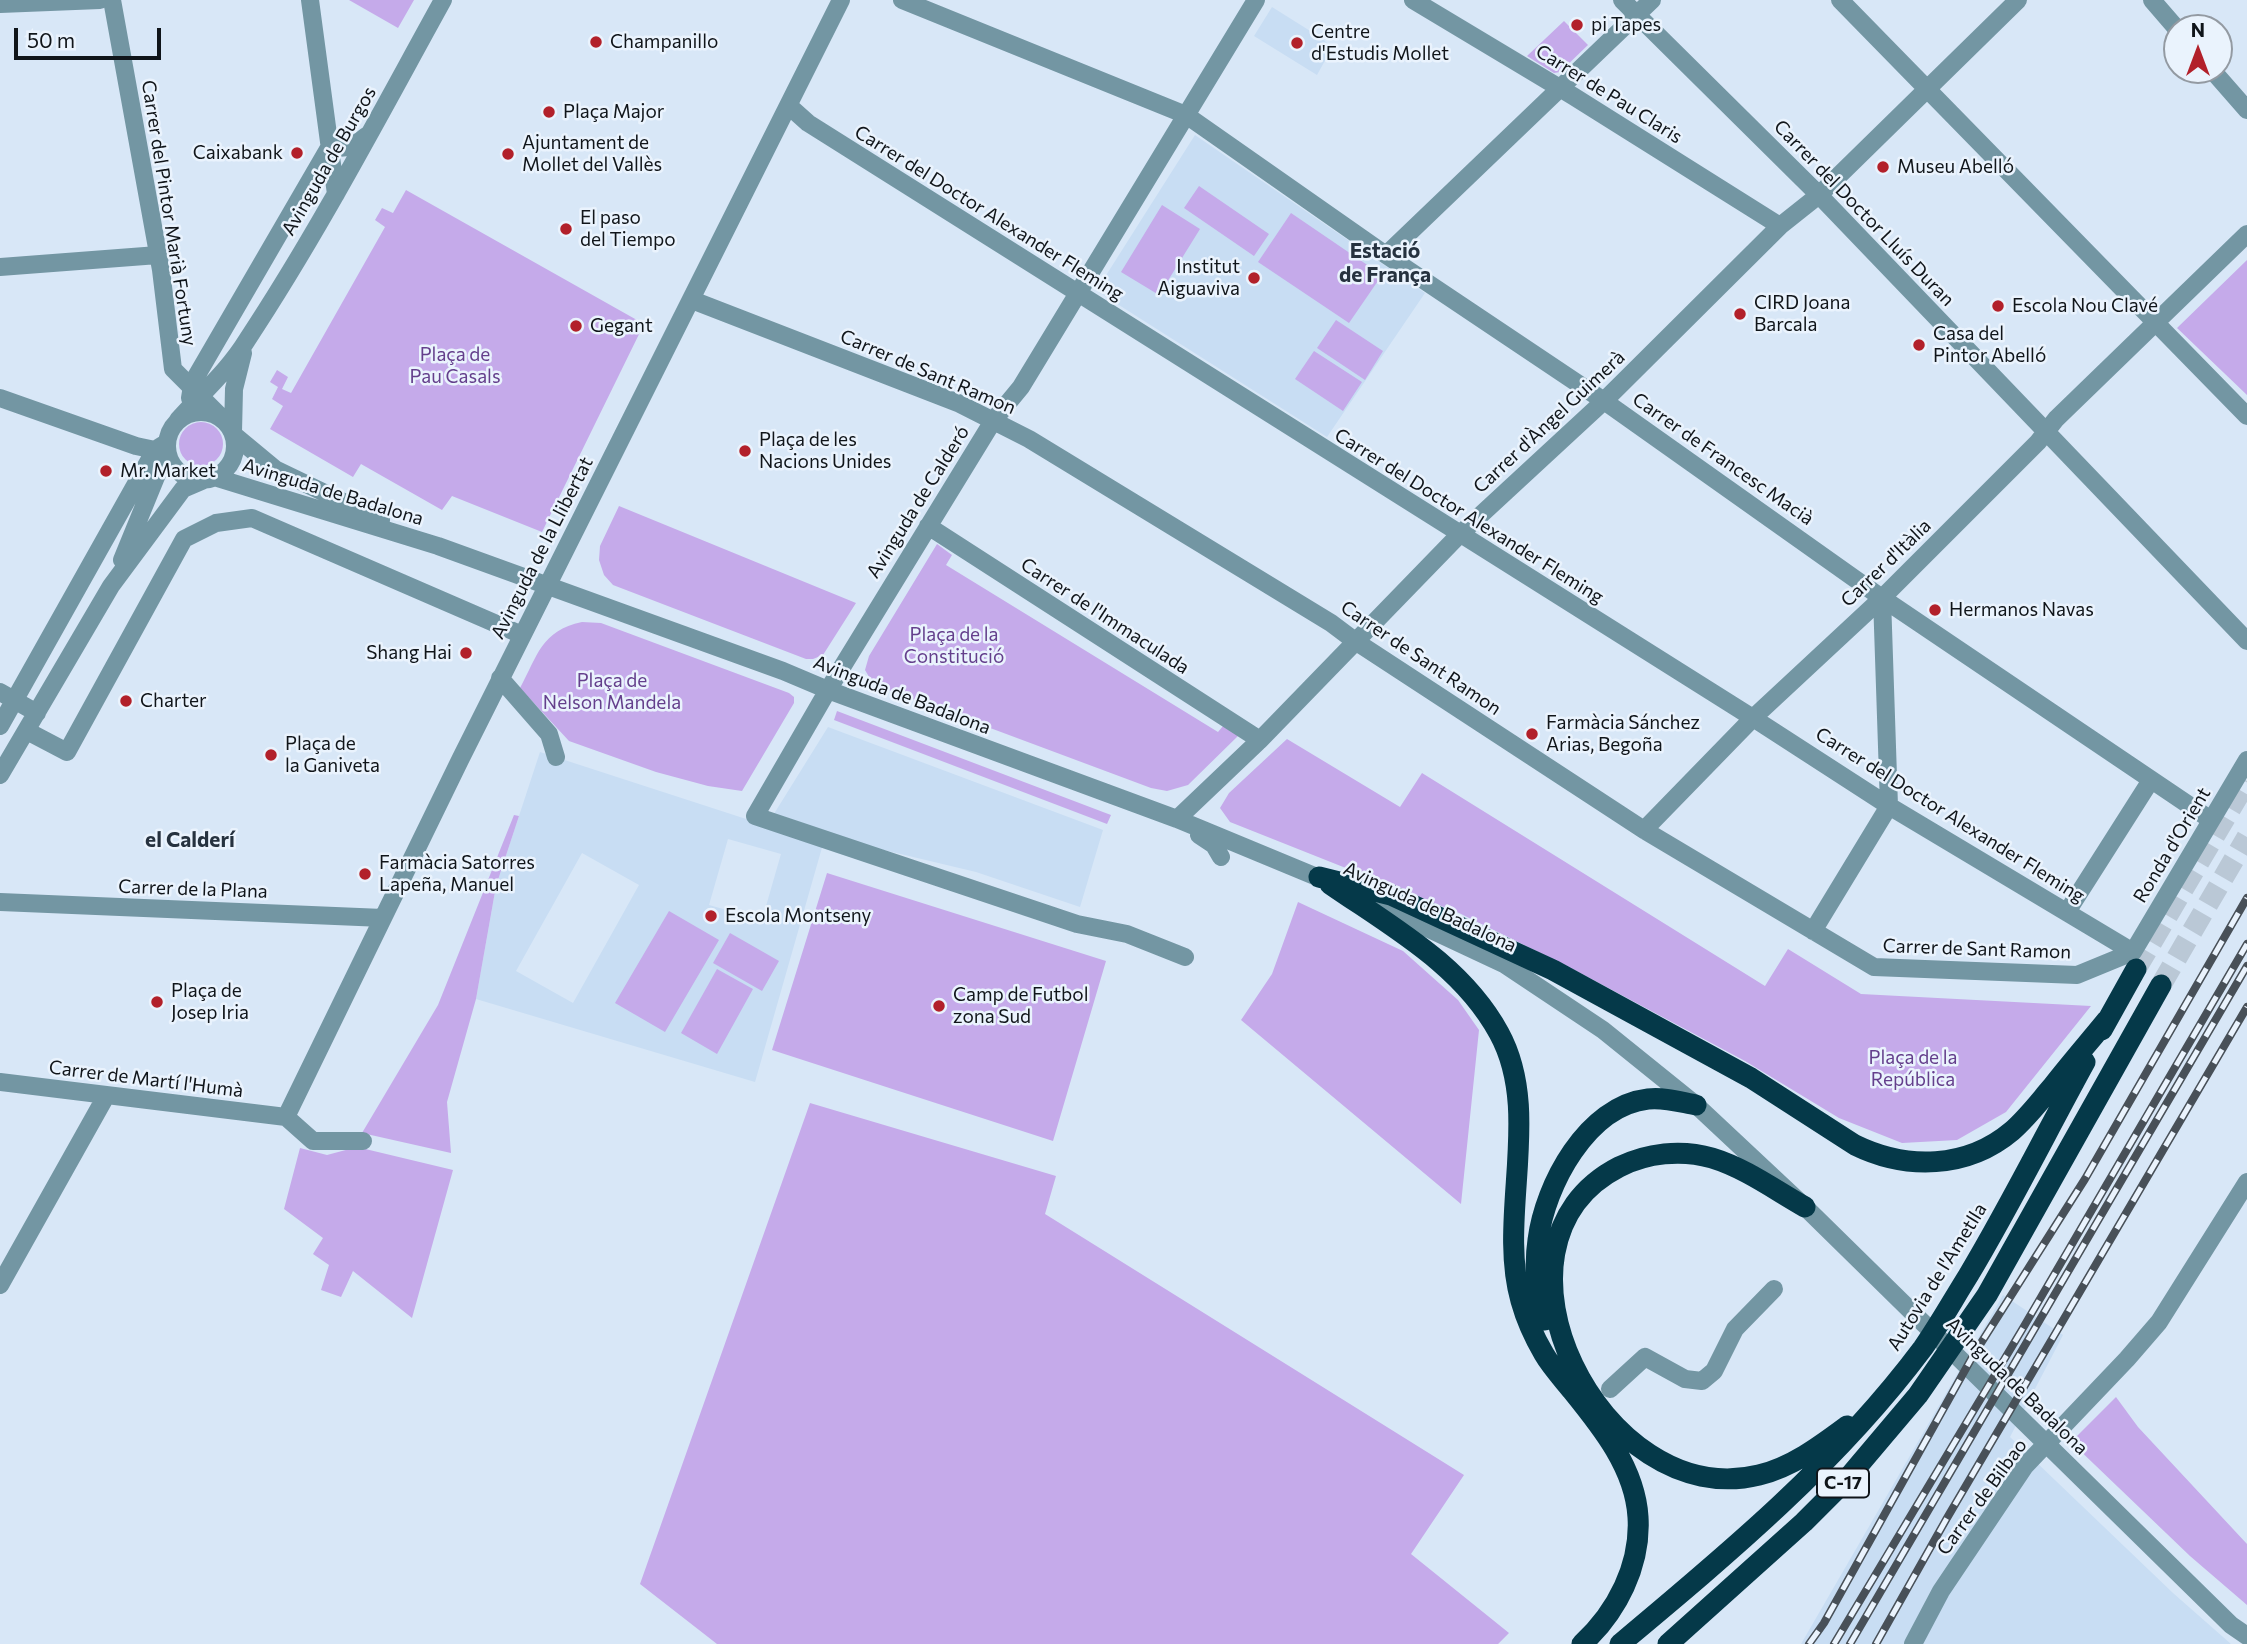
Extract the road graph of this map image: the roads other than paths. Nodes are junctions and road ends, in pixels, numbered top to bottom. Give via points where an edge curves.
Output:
1 (100, 0) edge
2 (112, 0) edge
3 (310, 0) edge
4 (443, 0) edge
5 (841, 0) edge
6 (902, 0) edge
7 (1256, 0) edge
8 (1413, 0) edge
9 (1622, 0) edge
10 (1652, 0) edge
11 (1840, 0) edge
12 (2018, 0) edge
13 (2152, 0) edge
14 (0, 4) edge
15 (2164, 14) edge
16 (1637, 15) junction
17 (2224, 84) edge
18 (1560, 88) junction
19 (1926, 89) junction
20 (789, 106) junction
21 (2247, 110) edge
22 (1186, 115) junction
23 (370, 132) junction
24 (330, 146) junction
25 (336, 194) junction
26 (1819, 195) junction
27 (1780, 226) junction
28 (2247, 234) edge
29 (158, 255) junction
30 (1386, 255) junction
31 (0, 267) edge
32 (1076, 293) junction
33 (692, 300) junction
34 (2155, 323) junction
35 (247, 341) junction
36 (0, 398) edge
37 (1604, 401) junction
38 (190, 403) junction
39 (219, 415) junction
40 (2247, 416) edge
41 (993, 421) junction
42 (2046, 432) junction
43 (233, 434) junction
44 (163, 447) junction
45 (209, 479) junction
46 (928, 526) junction
47 (1459, 535) junction
48 (438, 547) junction
49 (111, 586) junction
50 (546, 587) junction
51 (1882, 598) junction
52 (522, 635) junction
53 (1355, 640) junction
54 (2247, 641) edge
55 (500, 678) junction
56 (828, 690) junction
57 (7, 696) edge
58 (37, 713) junction
59 (1753, 718) junction
60 (0, 726) edge
61 (27, 731) junction
62 (1260, 740) junction
63 (556, 757) dead end
64 (2247, 760) edge
65 (0, 775) edge
66 (2151, 780) junction
67 (1889, 806) junction
68 (1177, 819) junction
69 (2211, 820) junction
70 (1644, 830) junction
71 (1221, 857) dead end
72 (1319, 877) junction
73 (0, 902) edge
74 (2067, 912) junction
75 (383, 918) junction
76 (1813, 931) junction
77 (1185, 957) dead end
78 (2135, 960) junction
79 (2161, 985) tunnel mouth
80 (2107, 1020) junction
81 (0, 1082) edge
82 (106, 1096) junction
83 (1696, 1105) junction
84 (286, 1117) junction
85 (363, 1141) dead end
86 (2247, 1182) edge
87 (1805, 1208) junction
88 (0, 1285) edge
89 (1774, 1289) dead end
90 (1610, 1389) dead end
91 (1572, 1391) junction
92 (1880, 1403) junction
93 (2231, 1625) junction
94 (2247, 1636) edge
95 (2247, 1643) edge
96 (1582, 1644) edge
97 (1620, 1644) edge
98 (1668, 1644) edge
99 (1913, 1644) edge

1 - 14 street
2 - 29 street, Carrer del Pintor Marià Fortuny
3 - 24 street
4 - 23 street, Avinguda de Burgos
5 - 20 street, Avinguda de la Llibertat
6 - 22 street, Carrer de Francesc Macià
7 - 22 street, Avinguda de Calderó
8 - 18 street, Carrer de Pau Claris
9 - 16 street, Carrer del Doctor Lluís Duran
10 - 16 street
11 - 19 street
12 - 19 street, Carrer d'Àngel Guimerà
13 - 15 street
16 - 18 street
16 - 26 street, Carrer del Doctor Lluís Duran
17 - 21 street
18 - 27 street, Carrer de Pau Claris
18 - 30 street
19 - 26 street, Carrer d'Àngel Guimerà
19 - 34 street
20 - 32 street, Carrer del Doctor Alexander Fleming via 808,124
20 - 33 street, Avinguda de la Llibertat
22 - 30 street, Carrer de Francesc Macià
22 - 32 street, Avinguda de Calderó
23 - 24 street via 344,149
23 - 25 street, Avinguda de Burgos
24 - 25 street
24 - 38 street
25 - 35 street, Avinguda de Burgos
26 - 27 street, Carrer d'Àngel Guimerà
26 - 42 street, Carrer del Doctor Lluís Duran
27 - 37 street, Carrer d'Àngel Guimerà
28 - 34 street, Carrer d'Itàlia
29 - 31 street
29 - 38 street, Carrer del Pintor Marià Fortuny via 173,369
30 - 37 street, Carrer de Francesc Macià
32 - 41 street, Avinguda de Calderó via 1021,387
32 - 47 street, Carrer del Doctor Alexander Fleming
33 - 41 street, Carrer de Sant Ramon
33 - 50 street, Avinguda de la Llibertat
34 - 40 street
34 - 42 street, Carrer d'Itàlia
35 - 38 street, Avinguda de Burgos
35 - 43 street, Avinguda de Burgos via 234,389
36 - 44 street via 136,446
37 - 47 street, Carrer d'Àngel Guimerà
37 - 51 street, Carrer de Francesc Macià
38 - 39 street, Carrer del Pintor Marià Fortuny
38 - 39 street via 197,411
38 - 44 street
39 - 43 street
41 - 46 street, Avinguda de Calderó
41 - 53 street, Carrer de Sant Ramon via 1030,439
42 - 51 street, Carrer d'Itàlia
42 - 54 street, Carrer del Doctor Lluís Duran
43 - 45 street via 234,458 228,468
43 - 48 street, Avinguda de Badalona via 275,469
44 - 45 street via 184,475
44 - 49 street
44 - 57 street
45 - 48 street, Avinguda de Badalona
45 - 49 street via 183,489
46 - 56 street, Avinguda de Calderó
46 - 62 street, Carrer de l'Immaculada
47 - 53 street, Carrer d'Àngel Guimerà
47 - 59 street, Carrer del Doctor Alexander Fleming
48 - 50 street, Avinguda de Badalona
49 - 58 street
50 - 52 street, Avinguda de la Llibertat
50 - 56 street, Avinguda de Badalona
51 - 59 street, Carrer d'Itàlia
51 - 66 street, Carrer de Francesc Macià
51 - 67 street
52 - 55 street, Avinguda de la Llibertat
52 - 61 street via 252,518 216,523 184,539 67,752
53 - 62 street, Carrer d'Àngel Guimerà
53 - 70 street, Carrer de Sant Ramon
55 - 63 street via 549,734
55 - 75 street, Avinguda de la Llibertat
56 - 68 street, Avinguda de Badalona
56 - 77 street, Avinguda de Calderó via 755,816 1077,923 1127,934
57 - 58 street
57 - 60 street
58 - 61 street
59 - 67 street, Carrer del Doctor Alexander Fleming
59 - 70 street, Carrer d'Itàlia
61 - 65 street
62 - 68 street, Carrer d'Àngel Guimerà
64 - 69 street, Ronda d'Orient
66 - 69 street, Carrer de Francesc Macià
66 - 74 street
67 - 74 street, Carrer del Doctor Alexander Fleming
67 - 76 street
68 - 71 street via 1214,845
68 - 72 street, Avinguda de Badalona
69 - 78 street, Ronda d'Orient
70 - 76 street, Carrer de Sant Ramon
72 - 80 highway via 1391,895 1552,970 1751,1078 1855,1145 1905,1161 1959,1158 2002,1139 2026,1118
72 - 83 street, Avinguda de Badalona via 1504,964 1604,1030
72 - 91 highway via 1439,961 1470,989 1501,1037 1511,1062 1518,1117 1516,1280 1529,1325 1545,1356
73 - 75 street, Carrer de la Plana
74 - 78 street, Carrer del Doctor Alexander Fleming
75 - 84 street, Avinguda de la Llibertat
76 - 78 street, Carrer de Sant Ramon via 1874,967 2077,975
78 - 80 highway, Autovia de l'Ametlla / C-17
79 - 98 highway, C-17 via 1987,1295 1918,1395 1804,1522
80 - 92 highway, Autovia de l'Ametlla / C-17 via 1981,1254 1924,1346
81 - 82 street, Carrer de Martí l'Humà
82 - 84 street, Carrer de Martí l'Humà
82 - 88 street
83 - 87 street, Avinguda de Badalona
83 - 91 highway via 1645,1099 1612,1112 1582,1140 1556,1179 1538,1240 1537,1285 1551,1340
84 - 85 street via 313,1141
86 - 99 street, Carrer de Bilbao via 2159,1322 2025,1466 1941,1591
87 - 92 highway via 1735,1167 1686,1153 1648,1156 1606,1174 1588,1187 1567,1216 1555,1260 1553,1299 1571,1364 1602,1410 1629,1439 1665,1462 1710,1478 1736,1479 1783,1467
87 - 93 street, Avinguda de Badalona
89 - 90 street via 1735,1329 1714,1371 1702,1381 1685,1379 1645,1357
91 - 96 highway via 1630,1477 1638,1519 1634,1561 1625,1587
92 - 97 highway, Autovia de l'Ametlla / C-17 via 1776,1511
93 - 94 street, Avinguda de Badalona
93 - 95 street

